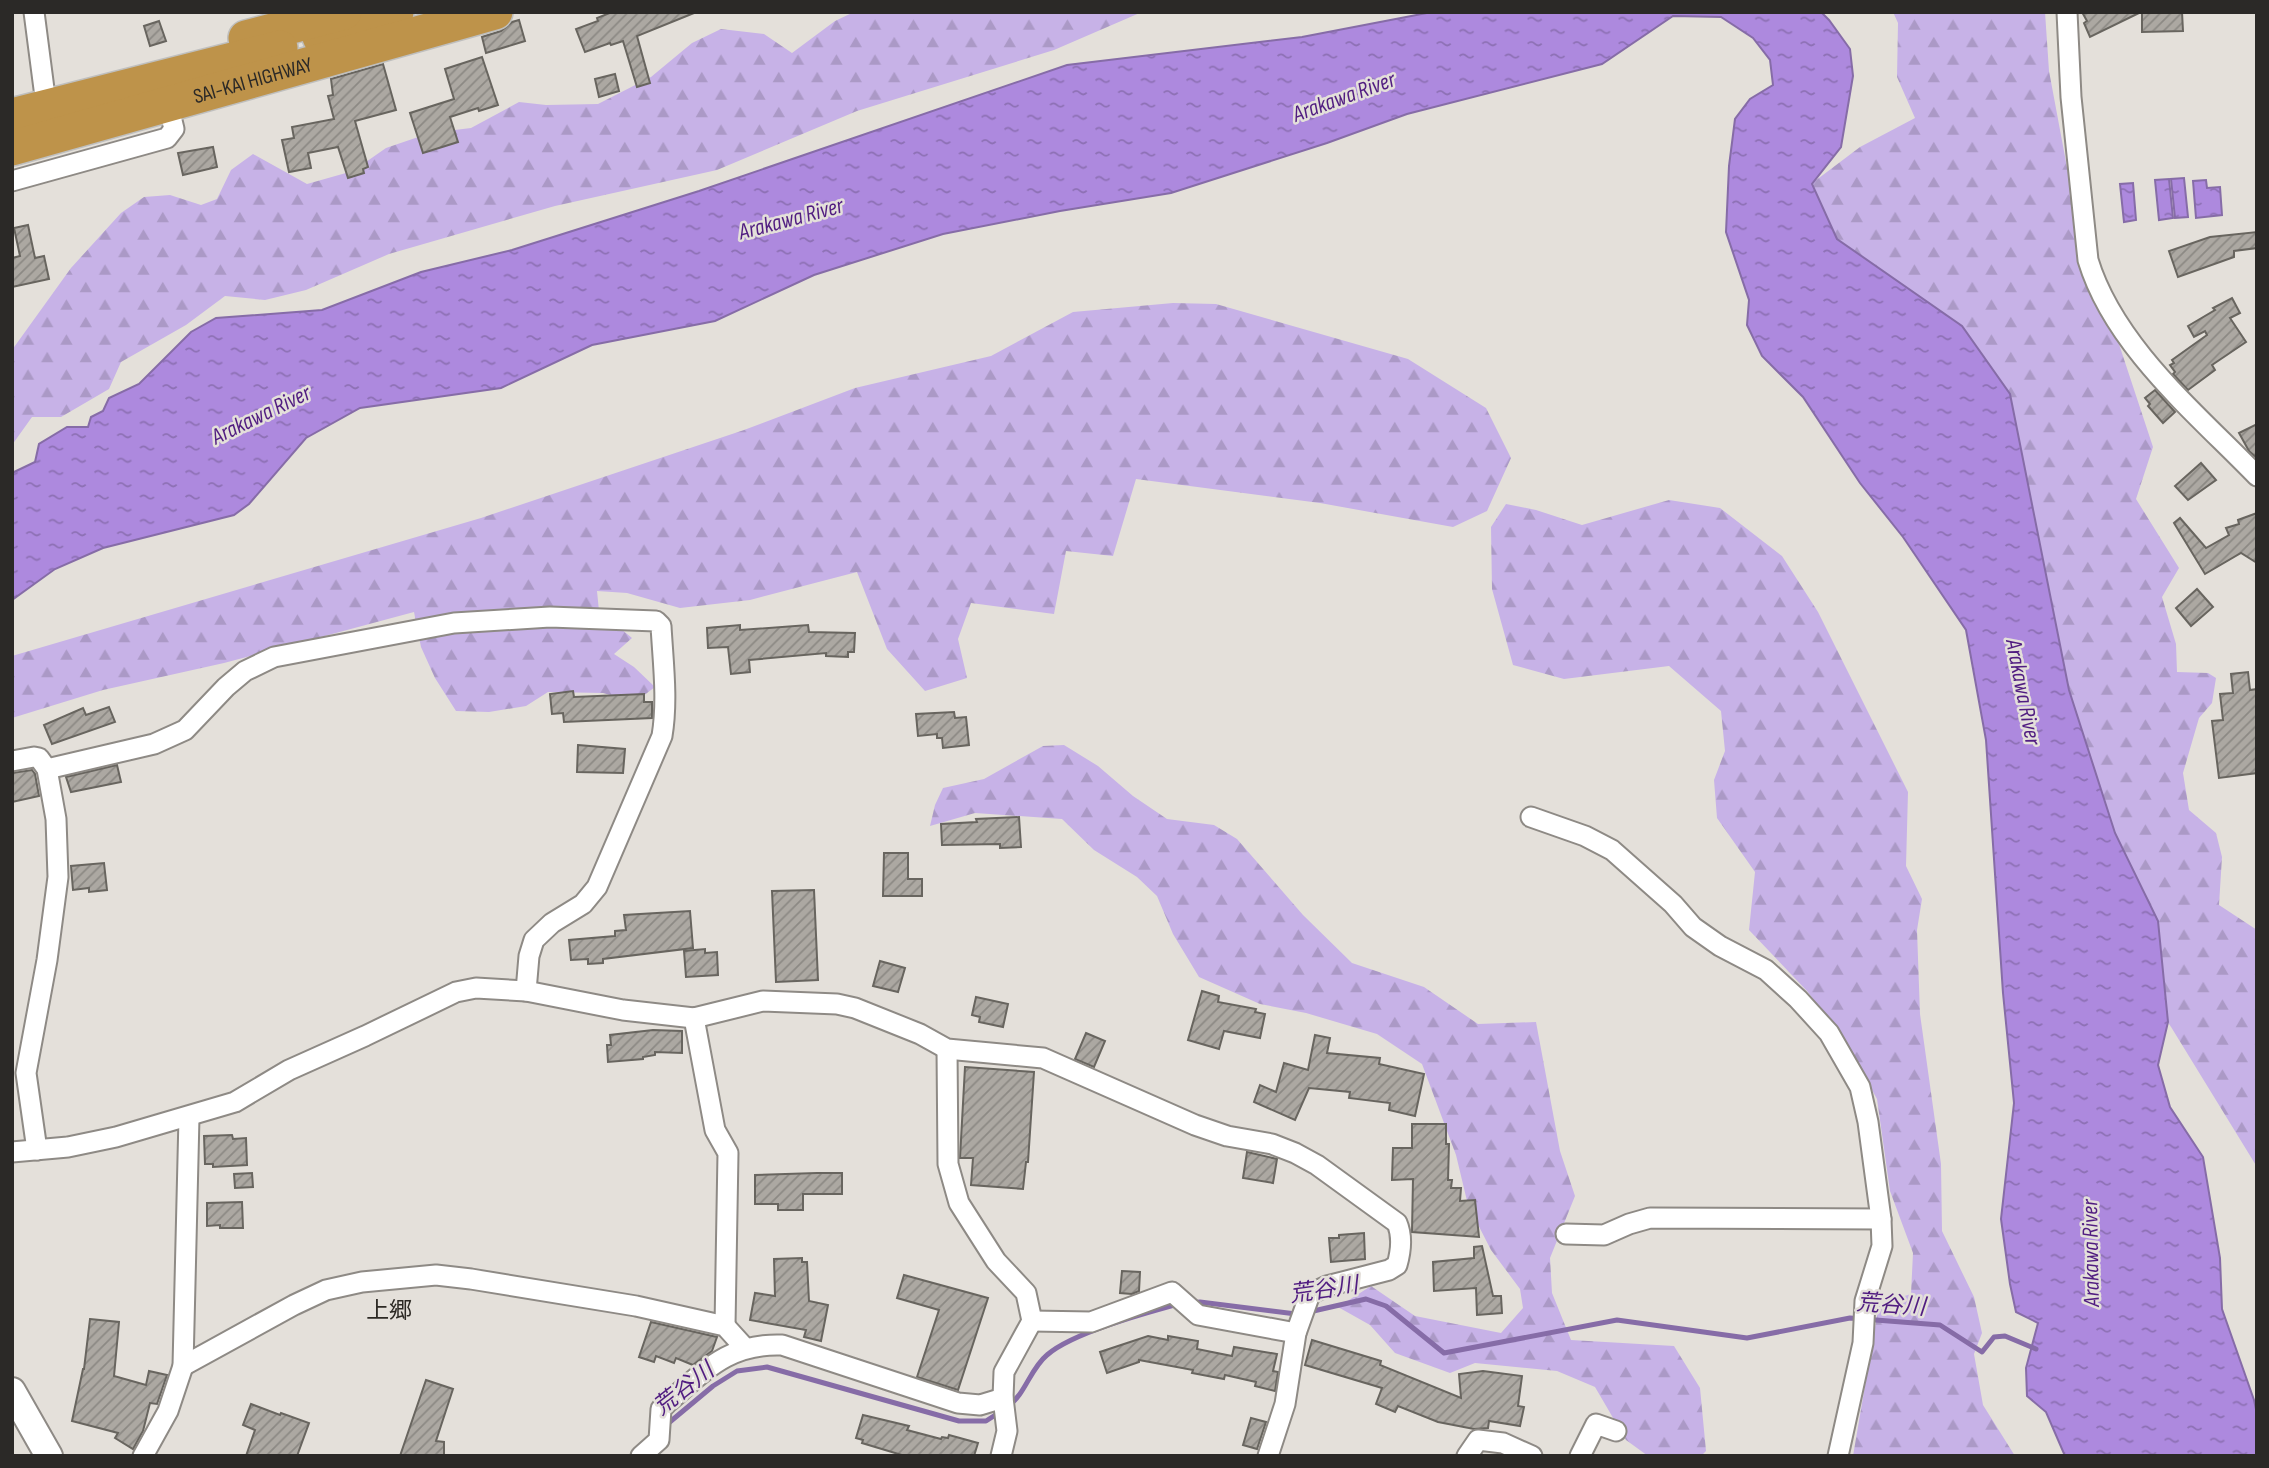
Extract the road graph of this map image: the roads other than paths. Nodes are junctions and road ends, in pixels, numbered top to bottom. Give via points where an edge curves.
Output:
1 (34, 12) edge
2 (344, 12) edge
3 (396, 12) edge
4 (425, 12) edge
5 (495, 12) edge
6 (2067, 12) edge
7 (310, 40) junction
8 (28, 93) edge
9 (168, 104) junction
10 (12, 116) edge
11 (12, 148) edge
12 (12, 181) edge
13 (2257, 476) edge
14 (12, 761) edge
15 (47, 769) junction
16 (1531, 817) dead end
17 (526, 991) junction
18 (694, 1018) junction
19 (947, 1049) junction
20 (189, 1117) junction
21 (37, 1150) junction
22 (12, 1152) edge
23 (1881, 1219) junction
24 (1566, 1234) dead end
25 (1032, 1321) junction
26 (724, 1326) junction
27 (1296, 1333) junction
28 (745, 1348) junction
29 (183, 1366) junction
30 (12, 1391) edge
31 (1003, 1398) junction
32 (1616, 1431) dead end
33 (49, 1456) edge
34 (143, 1456) edge
35 (641, 1456) edge
36 (1001, 1456) edge
37 (1268, 1456) edge
38 (1467, 1456) edge
39 (1532, 1456) edge
40 (1580, 1456) edge
41 (1838, 1456) edge

1 - 8 street
2 - 8 highway, SAI-KAI HIGHWAY
3 - 7 highway
4 - 7 highway
5 - 9 highway, SAI-KAI HIGHWAY
6 - 13 street via 2071,97 2088,260 2095,283 2148,364
7 - 10 highway
9 - 11 highway, SAI-KAI HIGHWAY
9 - 12 street via 174,129 167,138
14 - 15 street via 39,758
15 - 17 street via 154,744 185,730 245,671 274,657 454,623 550,617 656,621 661,626 664,683 662,736 597,887 583,904 534,940
15 - 21 street via 56,819 58,877 26,1073
16 - 23 street via 1612,850 1693,927 1766,970 1829,1033 1860,1087
17 - 18 street
17 - 20 street via 476,988 456,992 289,1070 235,1102
18 - 19 street via 764,1001 836,1004 920,1034
18 - 26 street via 715,1130 728,1153
19 - 25 street via 948,1164 958,1203 996,1261 1026,1293
19 - 27 street via 1043,1058 1195,1125 1296,1153 1398,1223 1401,1251 1396,1265 1310,1294
20 - 21 street via 104,1140
20 - 29 street
21 - 22 street
23 - 24 street via 1650,1218 1604,1235
23 - 41 street via 1882,1246 1865,1301 1863,1343
25 - 27 street via 1091,1322 1172,1292 1198,1315
25 - 31 street via 1004,1372
26 - 28 street
26 - 29 street via 636,1306 436,1275 326,1290
27 - 37 street via 1285,1404
28 - 31 street via 782,1345 958,1403 980,1405
28 - 35 street via 712,1365 661,1409 659,1440
29 - 34 street via 168,1411
30 - 33 main road
31 - 36 street via 1007,1431
32 - 40 street via 1596,1424
38 - 39 street via 1478,1440 1503,1443

